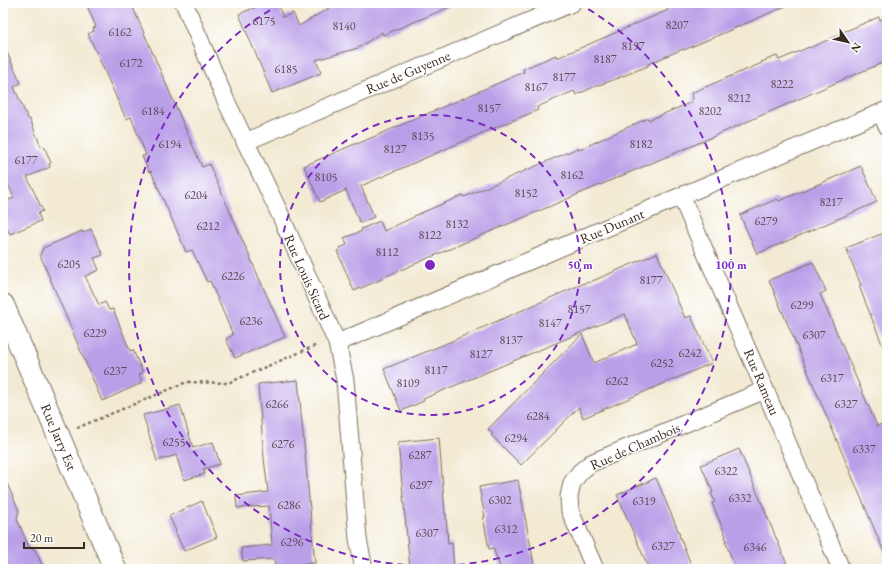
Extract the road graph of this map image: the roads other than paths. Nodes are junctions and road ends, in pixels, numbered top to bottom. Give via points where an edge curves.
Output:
1 (184, 3) edge
2 (572, 3) edge
3 (885, 116) edge
4 (245, 142) junction
5 (681, 196) junction
6 (3, 305) edge
7 (335, 341) junction
8 (765, 390) junction
9 (115, 569) edge
10 (364, 569) edge
11 (595, 569) edge
12 (841, 569) edge

1 - 4 street, Rue Louis Sicard
2 - 4 street, Rue de Guyenne
3 - 5 street, Rue Dunant
4 - 7 street, Rue Louis Sicard via 279,212
5 - 7 street, Rue Dunant
5 - 8 street, Rue Rameau
6 - 9 street, Rue Jarry Est
7 - 10 street, Rue Louis Sicard via 345,380 358,540
8 - 11 street, Rue de Chambois via 591,463 580,472 572,483 569,497 570,512
8 - 12 street, Rue Rameau

